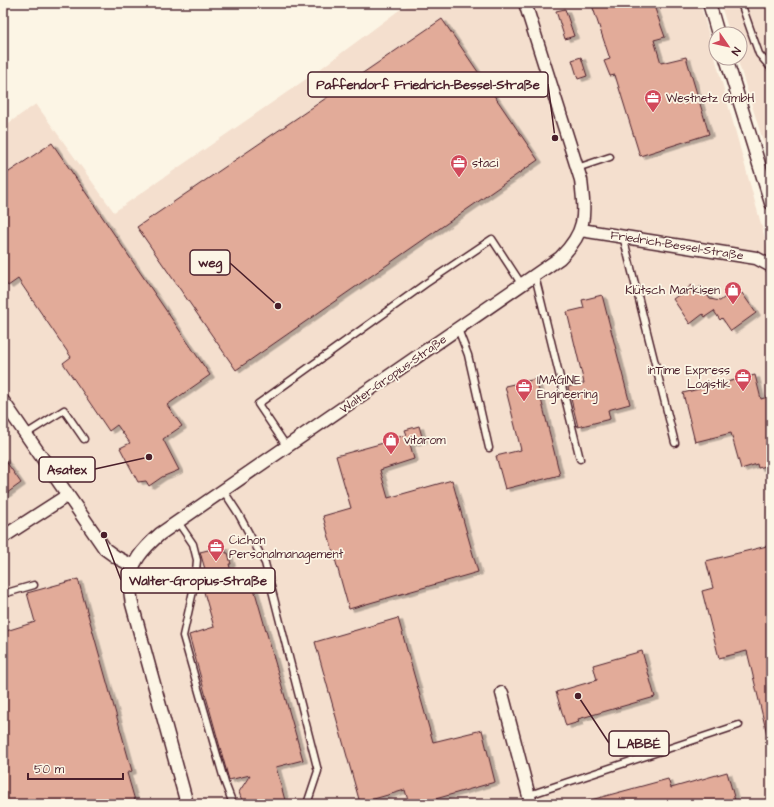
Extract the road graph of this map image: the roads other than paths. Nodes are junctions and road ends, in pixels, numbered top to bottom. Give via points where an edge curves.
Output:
1 (525, 3) edge
2 (708, 3) edge
3 (741, 3) edge
4 (715, 26) edge
5 (728, 66) edge
6 (771, 68) edge
7 (610, 157) dead end
8 (577, 168) junction
9 (771, 203) edge
10 (581, 230) junction
11 (623, 236) junction
12 (771, 266) edge
13 (535, 276) junction
14 (522, 285) junction
15 (458, 329) junction
16 (3, 401) edge
17 (26, 434) junction
18 (84, 439) dead end
19 (675, 443) dead end
20 (287, 447) junction
21 (489, 448) dead end
22 (580, 459) dead end
23 (223, 490) junction
24 (68, 496) junction
25 (178, 522) junction
26 (3, 537) edge
27 (133, 566) junction
28 (34, 585) dead end
29 (3, 594) edge
30 (502, 693) dead end
31 (739, 725) dead end
32 (530, 799) edge
33 (187, 804) edge
34 (233, 804) edge
35 (307, 804) edge

1 - 8 street, Walter-Gropius-Straße
2 - 4 street
3 - 6 lane via 759,54
5 - 9 street
7 - 8 lane
8 - 10 street, Walter-Gropius-Straße via 584,207
10 - 11 street, Friedrich-Bessel-Straße
10 - 13 street, Walter-Gropius-Straße via 560,258
11 - 12 street, Friedrich-Bessel-Straße via 756,258
11 - 19 lane
13 - 14 street, Walter-Gropius-Straße
13 - 22 lane
14 - 15 street, Walter-Gropius-Straße
14 - 20 lane via 492,239 425,284 258,404
15 - 20 street, Walter-Gropius-Straße
15 - 21 lane via 468,355
16 - 17 street
17 - 18 lane via 64,410
17 - 24 street
20 - 23 street, Walter-Gropius-Straße
23 - 25 street, Walter-Gropius-Straße
23 - 35 lane via 265,564 318,771
24 - 26 street
24 - 27 street via 105,549
25 - 27 street, Walter-Gropius-Straße via 145,547
25 - 34 lane via 193,544 196,560 196,582 183,636
27 - 33 street, Walter-Gropius-Straße via 130,585 132,604
28 - 29 lane
30 - 32 street
31 - 32 lane

